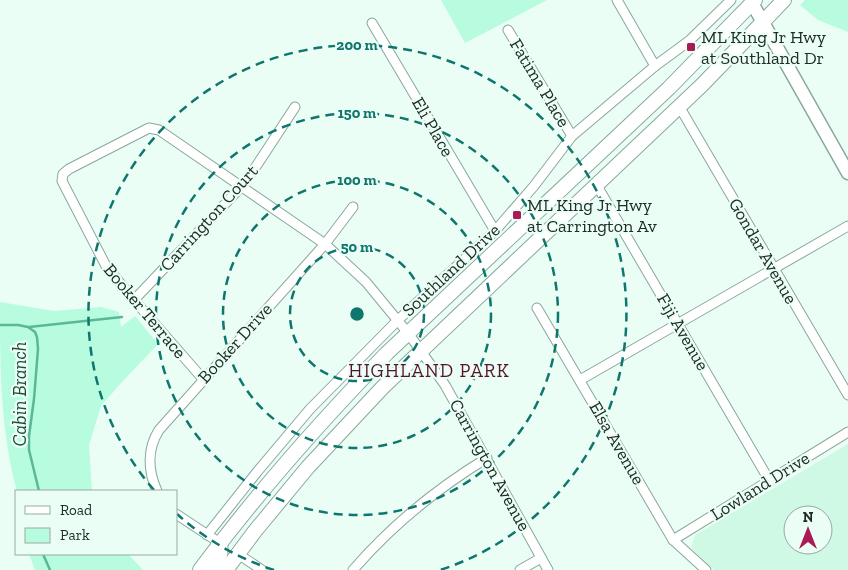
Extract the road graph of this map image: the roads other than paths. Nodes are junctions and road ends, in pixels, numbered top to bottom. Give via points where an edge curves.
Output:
1 (617, 0) edge
2 (731, 0) edge
3 (784, 0) edge
4 (751, 1) edge
5 (372, 23) dead end
6 (763, 23) junction
7 (508, 30) dead end
8 (655, 66) junction
9 (679, 106) junction
10 (295, 107) dead end
11 (159, 130) joint
12 (572, 136) junction
13 (848, 173) edge
14 (596, 184) junction
15 (241, 187) junction
16 (353, 208) dead end
17 (848, 226) edge
18 (495, 231) junction
19 (325, 244) junction
20 (773, 269) junction
21 (134, 300) junction
22 (537, 308) dead end
23 (398, 320) junction
24 (678, 324) junction
25 (408, 333) junction
26 (421, 350) junction
27 (203, 379) junction
28 (580, 380) junction
29 (848, 395) edge
30 (848, 432) edge
31 (486, 458) junction
32 (288, 460) junction
33 (769, 480) junction
34 (157, 490) edge
35 (178, 515) edge
36 (207, 535) junction
37 (673, 540) junction
38 (220, 543) junction
39 (238, 554) junction
40 (541, 558) junction
41 (200, 570) edge
42 (213, 570) edge
43 (226, 570) edge
44 (262, 570) edge
45 (354, 570) edge
46 (520, 570) edge
47 (548, 570) edge
48 (706, 570) edge

1 - 8 street
2 - 8 street, Southland Drive via 689,41
3 - 6 main road
4 - 6 street
4 - 25 main road via 669,88
5 - 18 street, Eli Place
6 - 9 main road
6 - 13 street
7 - 12 street, Fatima Place
8 - 12 street, Southland Drive
9 - 14 main road
9 - 20 street, Gondar Avenue
10 - 15 street, Carrington Court
11 - 15 street, Carrington Avenue
11 - 21 street, Booker Terrace via 146,129 69,169 62,176 64,187 106,266
12 - 18 street, Southland Drive
14 - 24 street, Fiji Avenue
14 - 26 main road
15 - 19 street, Carrington Avenue
15 - 21 street, Carrington Court
16 - 19 street, Booker Drive
17 - 20 street
18 - 23 street, Southland Drive
19 - 23 street, Carrington Avenue via 358,273
19 - 27 street, Booker Drive
20 - 24 street
20 - 29 street, Gondar Avenue
21 - 27 street, Booker Terrace
22 - 28 street, Elsa Avenue
23 - 25 street, Carrington Avenue
23 - 36 street, Southland Drive via 310,409
24 - 28 street
24 - 33 street, Fiji Avenue
25 - 26 street, Carrington Avenue
25 - 32 main road via 328,414
26 - 31 street, Carrington Avenue via 445,385
26 - 39 main road via 321,452
27 - 34 street, Booker Drive via 154,437 150,466
28 - 37 street, Elsa Avenue
30 - 33 street, Lowland Drive
31 - 40 street, Carrington Avenue
31 - 45 street via 415,508
32 - 38 main road
32 - 39 main road via 281,479 232,541 233,550
33 - 37 street, Lowland Drive
35 - 36 street
36 - 38 street
37 - 48 street, Elsa Avenue
38 - 41 main road
38 - 42 main road via 222,552
39 - 43 main road
39 - 44 street
40 - 46 street
40 - 47 street, Carrington Avenue

